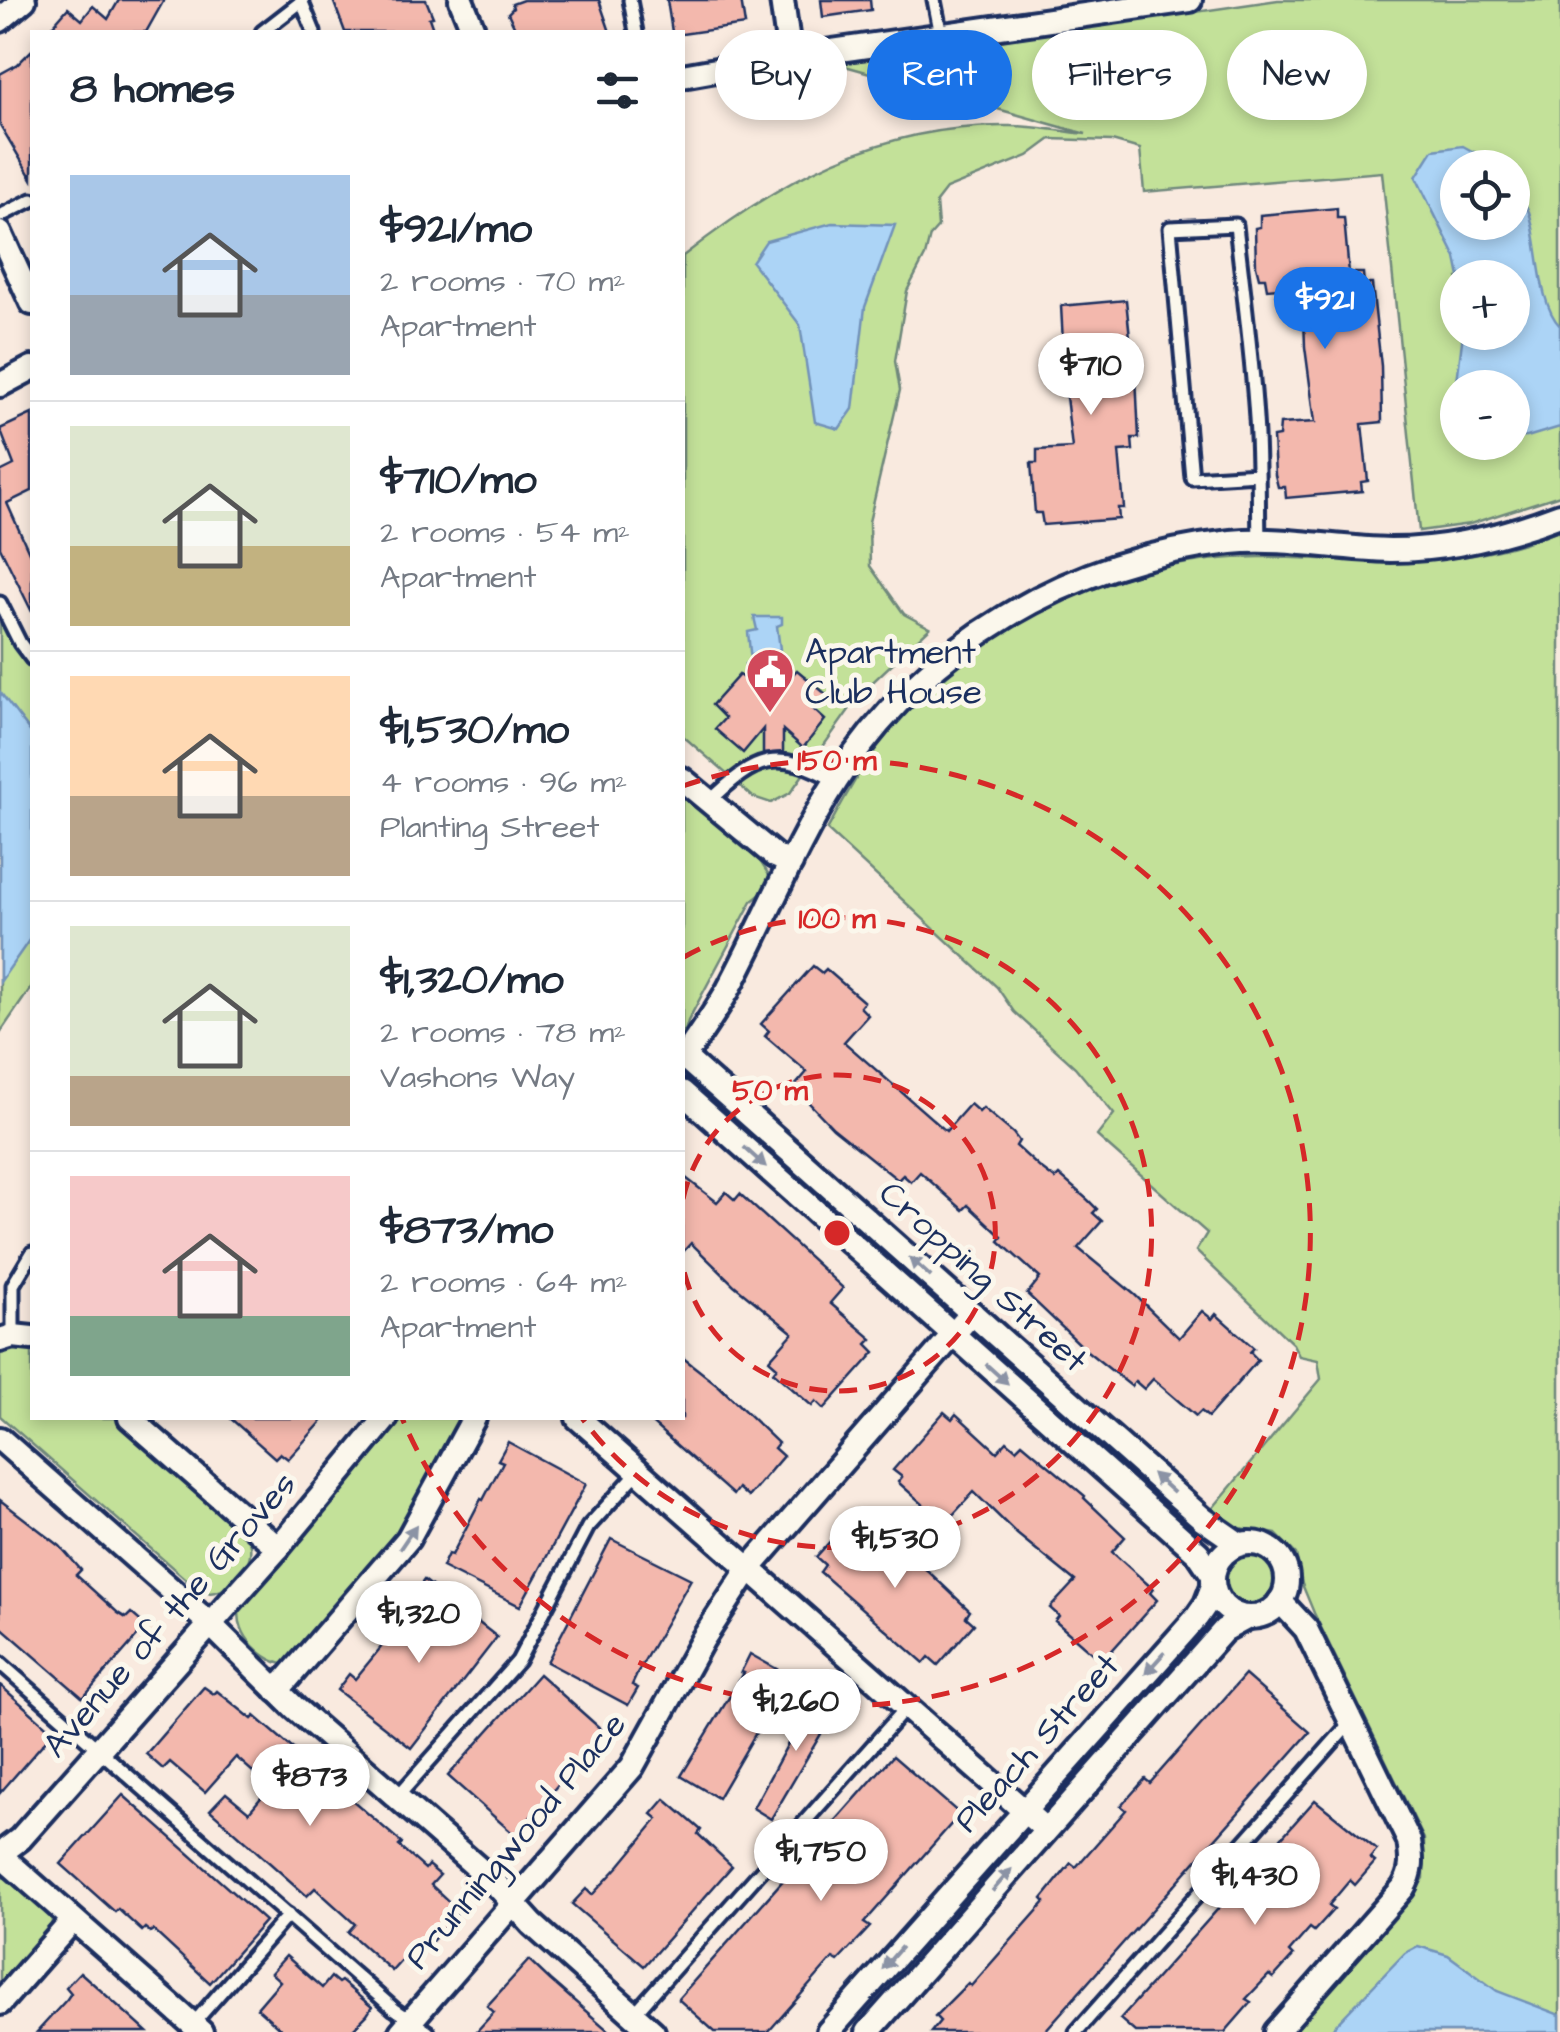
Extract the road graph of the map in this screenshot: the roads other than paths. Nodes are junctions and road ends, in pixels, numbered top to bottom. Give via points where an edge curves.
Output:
1 (24, 0) edge
2 (461, 0) edge
3 (630, 0) edge
4 (782, 0) edge
5 (934, 0) edge
6 (1190, 0) edge
7 (302, 1) edge
8 (1082, 7) edge
9 (0, 20) edge
10 (265, 30) edge
11 (313, 30) edge
12 (473, 30) edge
13 (636, 30) edge
14 (786, 30) edge
15 (940, 30) edge
16 (962, 30) edge
17 (715, 70) edge
18 (685, 75) edge
19 (30, 201) edge
20 (0, 216) edge
21 (0, 233) edge
22 (30, 299) edge
23 (30, 369) edge
24 (0, 385) edge
25 (1258, 474) junction
26 (1560, 515) edge
27 (1259, 542) junction
28 (0, 603) edge
29 (30, 656) edge
30 (836, 781) junction
31 (685, 782) edge
32 (709, 802) junction
33 (792, 863) junction
34 (685, 1057) edge
35 (685, 1060) edge
36 (685, 1095) edge
37 (30, 1256) edge
38 (972, 1313) junction
39 (952, 1334) junction
40 (15, 1338) edge
41 (132, 1420) edge
42 (384, 1420) edge
43 (473, 1420) edge
44 (580, 1420) edge
45 (0, 1439) edge
46 (638, 1472) junction
47 (1239, 1544) junction
48 (278, 1548) junction
49 (748, 1570) junction
50 (1213, 1581) junction
51 (1280, 1601) junction
52 (1248, 1617) junction
53 (210, 1624) junction
54 (0, 1663) edge
55 (277, 1691) junction
56 (906, 1708) junction
57 (1350, 1722) junction
58 (99, 1749) junction
59 (397, 1797) junction
60 (1023, 1810) junction
61 (1046, 1830) junction
62 (0, 1854) edge
63 (514, 1904) junction
64 (288, 1916) junction
65 (73, 1920) junction
66 (0, 2004) edge
67 (633, 2015) junction
68 (414, 2028) edge
69 (193, 2030) edge
70 (653, 2032) edge
71 (828, 2032) edge
72 (868, 2032) edge
73 (1076, 2032) edge
74 (1276, 2032) edge

1 - 9 street
2 - 12 street
3 - 13 lane
4 - 14 street
5 - 15 lane
6 - 8 street
7 - 10 lane
7 - 11 lane
8 - 16 street
17 - 18 street
19 - 20 lane
21 - 22 street
23 - 24 street
25 - 25 lane via 1236,225 1170,228 1192,478
25 - 27 lane
26 - 27 street via 1458,546 1390,550
27 - 30 street via 1162,552 1033,600 972,636 918,682
28 - 29 lane
30 - 32 lane via 811,767 775,761 739,774
30 - 33 street
31 - 32 street
32 - 33 street via 774,856
33 - 34 street via 727,992
38 -> 35 street, Cropping Street
36 -> 39 street, Cropping Street
37 - 40 lane via 13,1285
38 - 39 street, Prunningwood Place
47 -> 38 street, Cropping Street
39 - 49 street, Prunningwood Place
39 -> 50 street, Cropping Street via 1198,1553
41 - 48 street
42 - 48 street, Avenue of the Groves
55 -> 43 street via 408,1539
44 - 46 street
45 - 53 street
46 - 49 street
46 - 59 lane via 588,1527 518,1661
47 - 50 street via 1225,1552
47 - 51 street via 1262,1544 1281,1559 1288,1581
48 - 53 street, Avenue of the Groves
49 - 56 street
49 - 63 street, Prunningwood Place via 632,1768
50 - 52 street via 1219,1601
50 -> 60 street, Pleach Street via 1196,1618
51 - 52 street
51 - 57 street via 1306,1629
52 - 61 street, Pleach Street via 1224,1630
53 - 55 street
53 - 58 street, Avenue of the Groves
54 - 58 lane
55 - 59 street
56 - 60 street
56 - 67 lane
57 - 73 lane
57 - 74 street via 1408,1841 1410,1876
58 - 62 street, Avenue of the Groves
58 - 64 lane
59 - 63 street
60 - 61 street
60 -> 71 street, Pleach Street
72 -> 61 street, Pleach Street
62 - 65 street
63 - 67 street
63 - 68 street, Prunningwood Place
64 - 68 lane
64 - 69 lane
65 - 66 street
65 - 69 street
67 - 70 street

